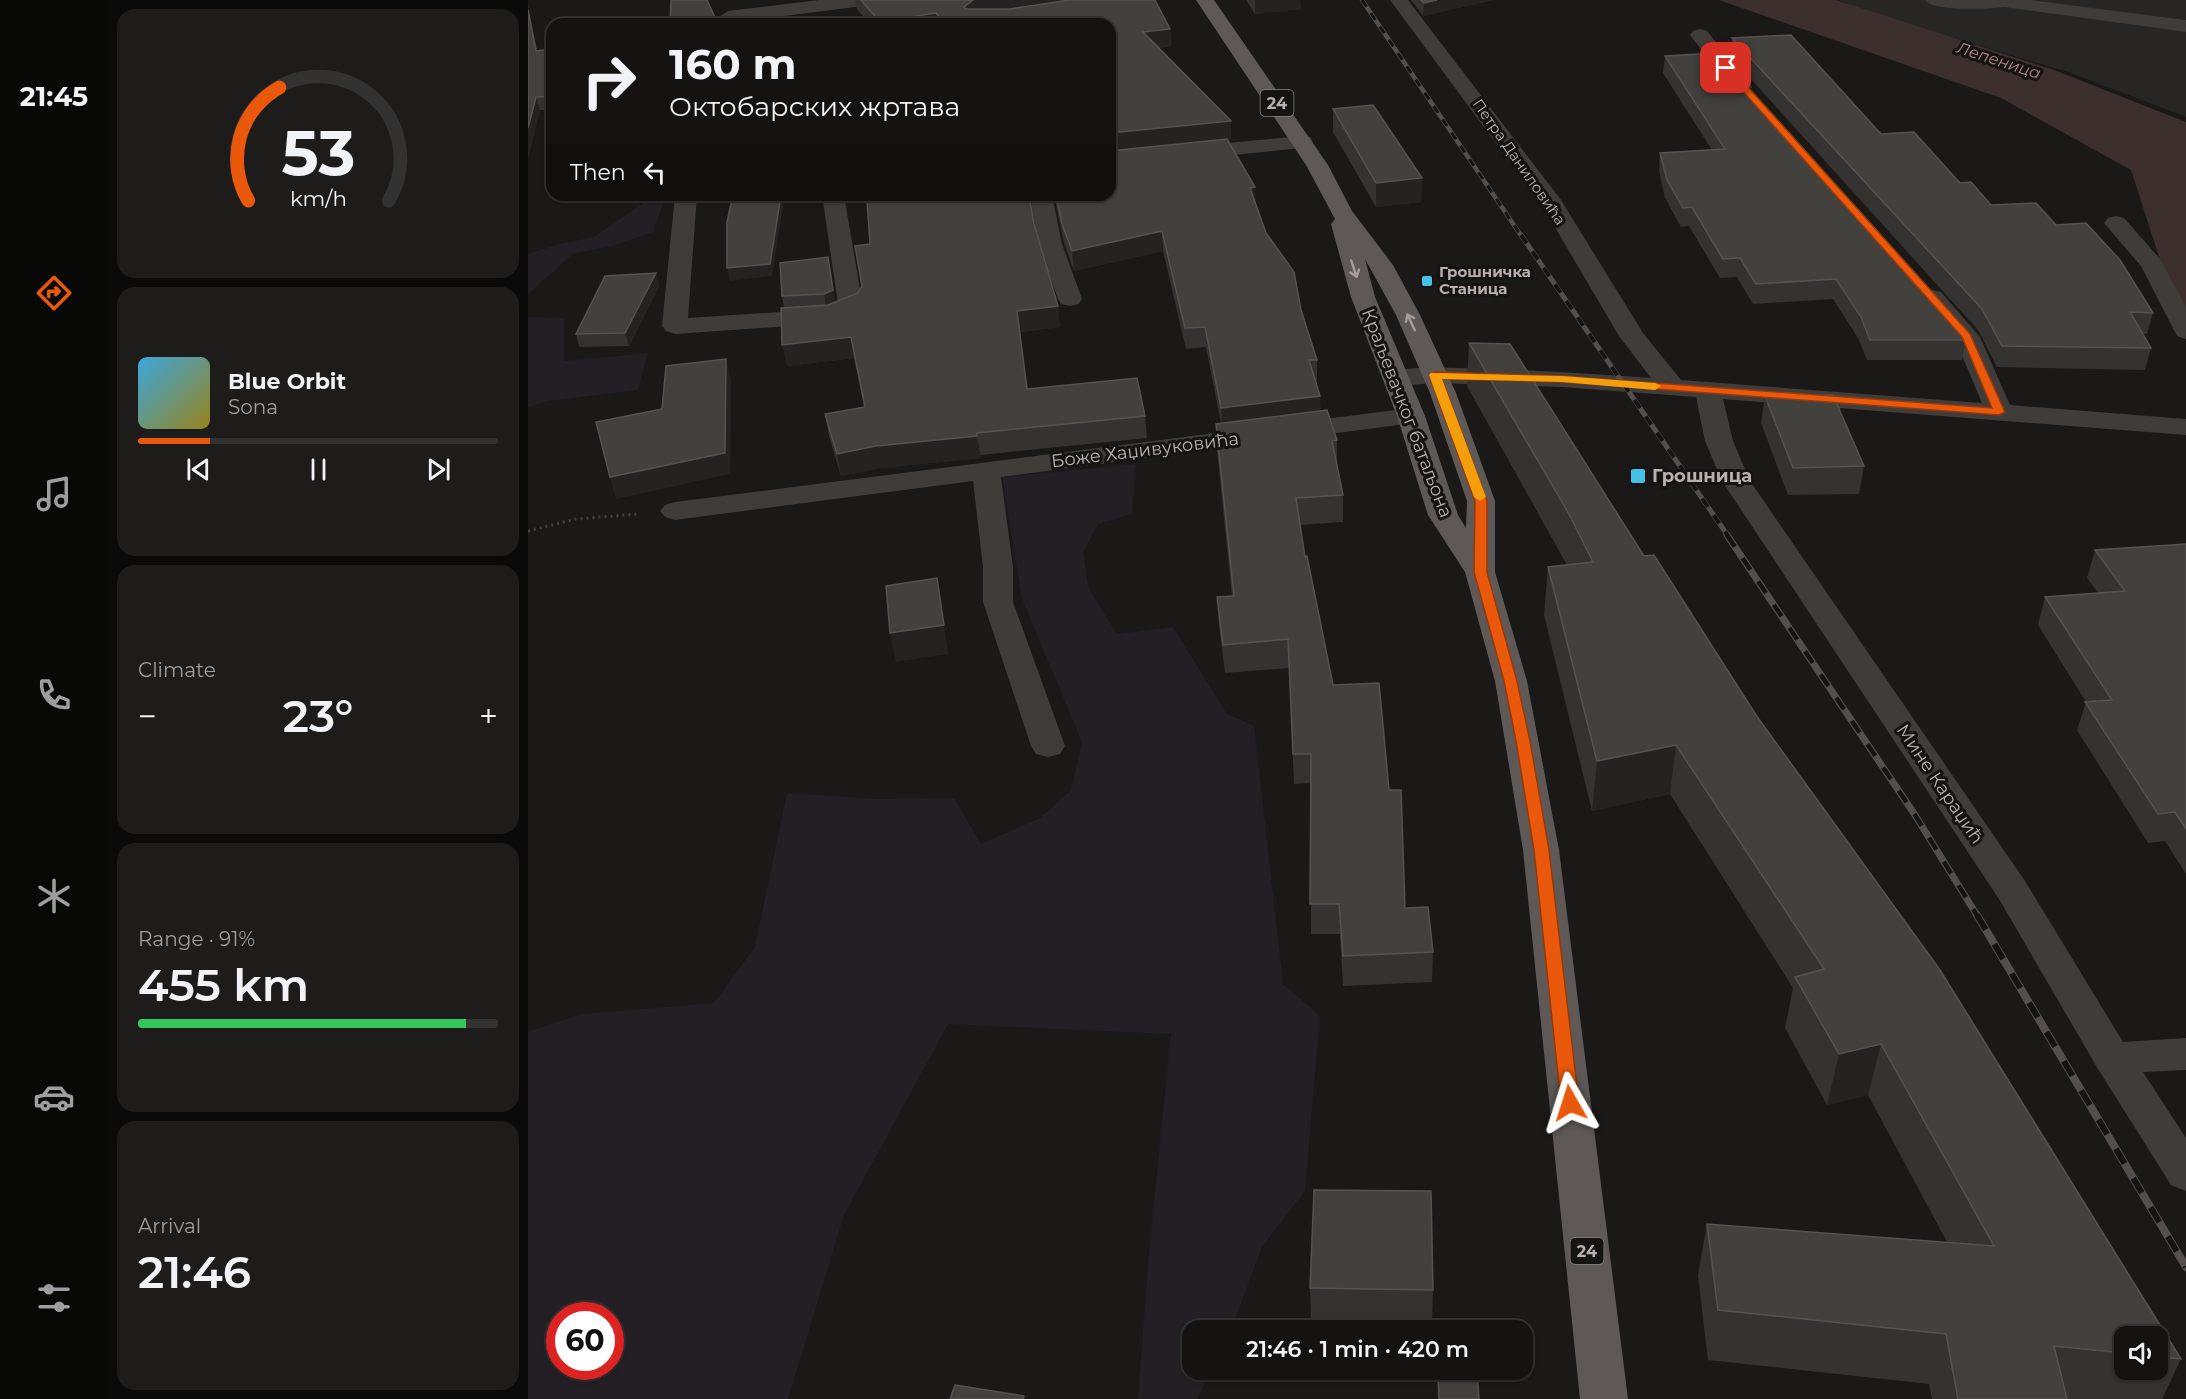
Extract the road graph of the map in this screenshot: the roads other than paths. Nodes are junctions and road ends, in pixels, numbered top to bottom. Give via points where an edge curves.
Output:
1 (863, 0) edge
2 (1205, 0) edge
3 (1399, 0) edge
4 (1934, 0) edge
5 (2087, 0) edge
6 (2016, 1) edge
7 (728, 17) dead end
8 (2125, 17) junction
9 (2186, 26) edge
10 (1700, 35) dead end
11 (1755, 101) edge
12 (1302, 142) junction
13 (1116, 160) edge
14 (685, 201) edge
15 (834, 201) edge
16 (1042, 201) edge
17 (1341, 212) junction
18 (2116, 223) dead end
19 (1921, 284) edge
20 (1070, 299) dead end
21 (2186, 331) edge
22 (1435, 375) junction
23 (1396, 378) junction
24 (1673, 388) junction
25 (1708, 391) junction
26 (1999, 412) junction
27 (1412, 416) junction
28 (2186, 427) edge
29 (986, 470) junction
30 (675, 511) road end
31 (1480, 572) junction
32 (1048, 746) dead end
33 (2186, 1054) edge
34 (2112, 1058) junction
35 (2186, 1173) edge
36 (1604, 1399) edge

1 - 7 street
2 - 12 main road, Краљевачког батаљона / 24
3 - 24 street, Петра Даниловића via 1553,206 1632,336
4 - 6 street via 1980,4
5 - 8 street
6 - 8 street
8 - 9 street
10 - 11 street
12 - 13 street
12 - 17 main road, Краљевачког батаљона / 24
14 - 15 street via 675,326 832,316 851,308
16 - 20 street via 1050,244
22 -> 17 main road, Краљевачког батаљона / 24 via 1381,265
17 -> 23 main road, Краљевачког батаљона / 24 via 1363,297
18 - 21 street via 2152,264
19 - 26 street via 1967,336
22 - 23 street
22 - 24 street
22 - 31 main road, Краљевачког батаљона / 24 via 1481,501
23 - 27 main road, Краљевачког батаљона / 24
24 - 25 street
25 - 26 street
25 - 34 street, Мине Караџић via 1719,441 1736,481 2012,890
26 - 28 street
27 - 29 street, Боже Хаџивуковића
27 - 31 main road, Краљевачког батаљона / 24 via 1443,515
29 - 30 street, Боже Хаџивуковића
29 - 32 street via 998,567 998,602
31 - 36 main road, Краљевачког батаљона / 24 via 1511,681 1541,850
33 - 34 street
34 - 35 street, Мине Караџић

